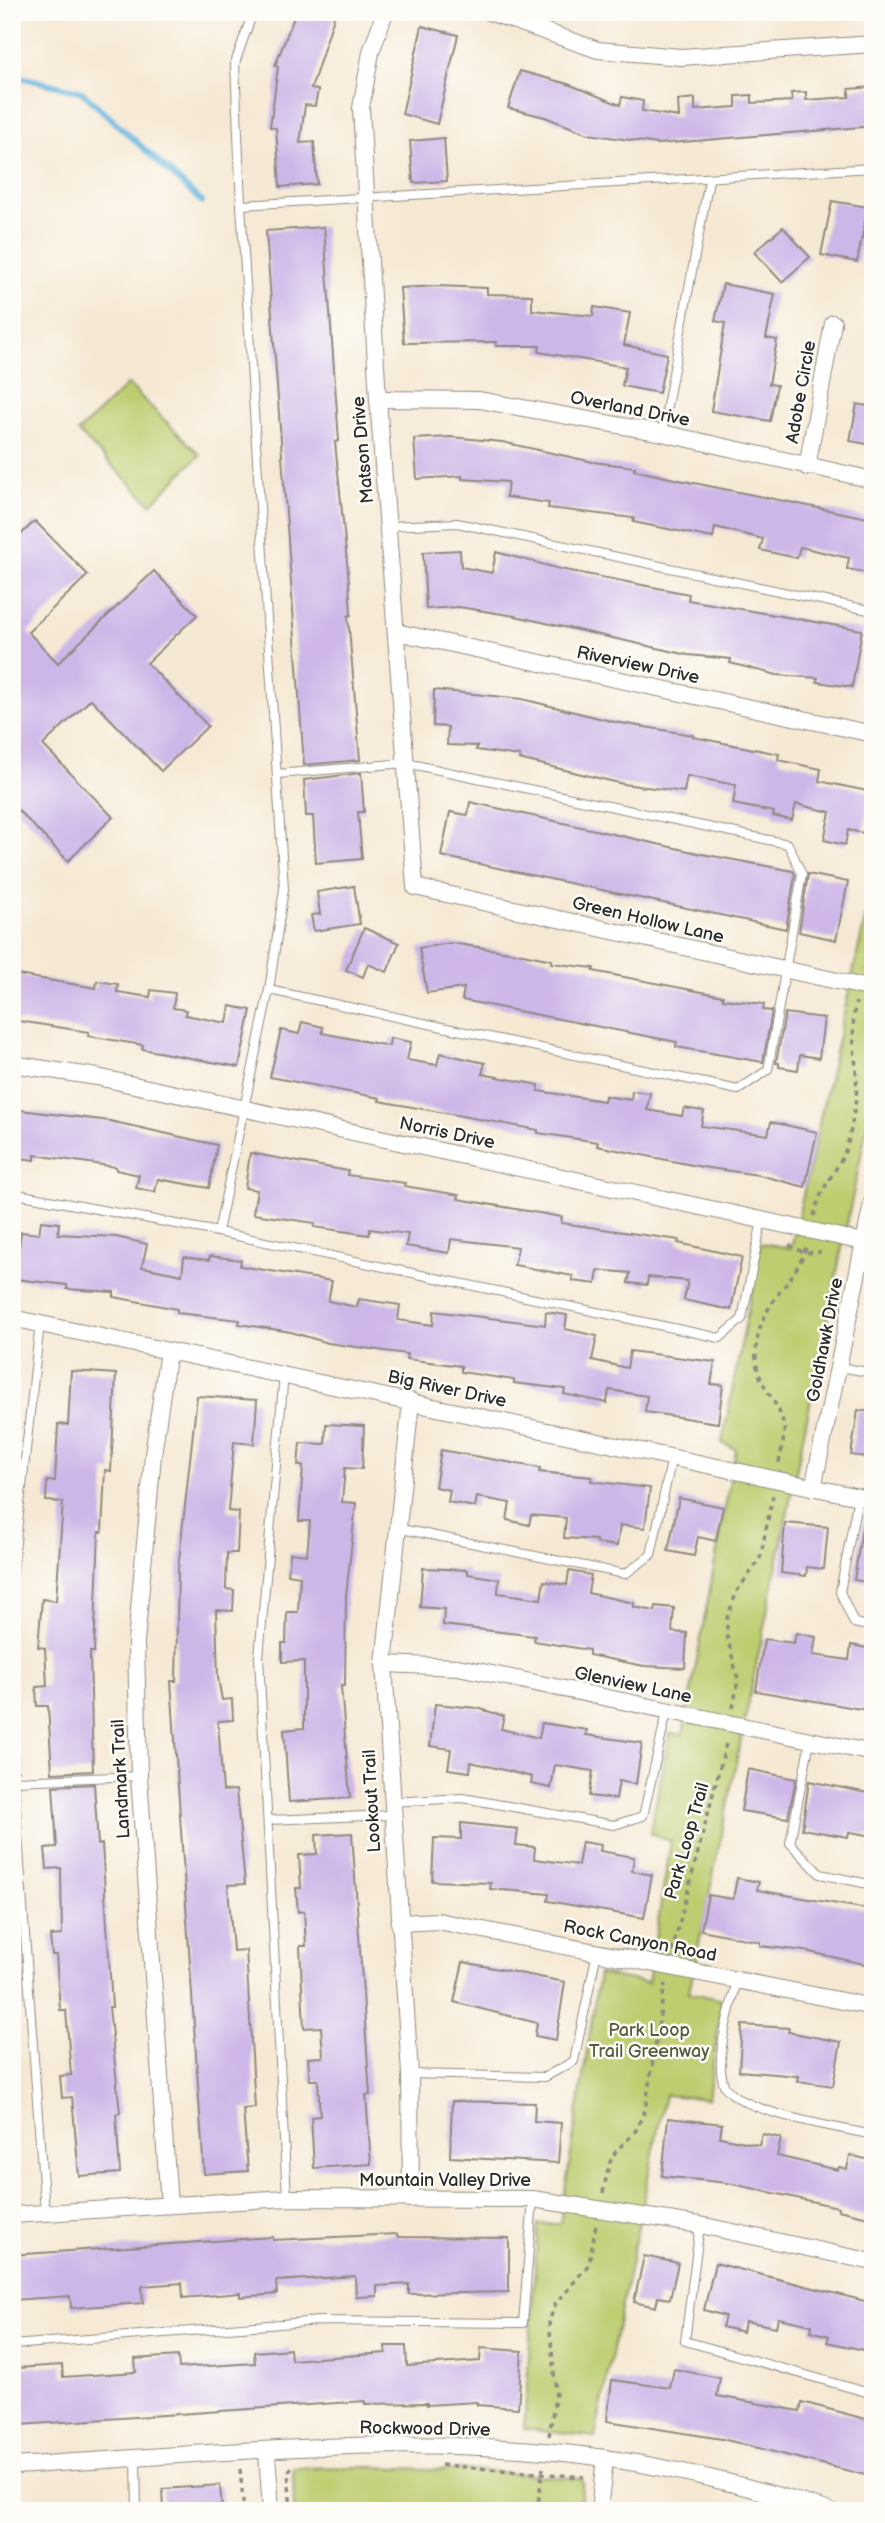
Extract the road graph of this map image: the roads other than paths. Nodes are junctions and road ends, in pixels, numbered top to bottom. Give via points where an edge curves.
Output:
1 (253, 12) edge
2 (385, 12) edge
3 (489, 12) edge
4 (873, 44) edge
5 (873, 168) edge
6 (709, 180) junction
7 (366, 197) junction
8 (241, 205) junction
9 (833, 323) dead end
10 (378, 399) junction
11 (662, 433) junction
12 (807, 467) junction
13 (873, 480) edge
14 (390, 526) junction
15 (873, 611) edge
16 (396, 632) junction
17 (873, 734) edge
18 (406, 763) junction
19 (277, 774) junction
20 (415, 887) joint
21 (784, 970) junction
22 (873, 989) edge
23 (269, 990) junction
24 (12, 1064) edge
25 (243, 1108) junction
26 (12, 1193) edge
27 (873, 1199) edge
28 (762, 1220) junction
29 (218, 1232) junction
30 (868, 1243) edge
31 (12, 1318) edge
32 (40, 1323) junction
33 (169, 1351) junction
34 (841, 1367) junction
35 (284, 1374) junction
36 (873, 1374) edge
37 (411, 1401) junction
38 (672, 1457) junction
39 (813, 1488) junction
40 (865, 1499) edge
41 (396, 1528) junction
42 (12, 1577) edge
43 (873, 1627) edge
44 (384, 1664) junction
45 (12, 1676) edge
46 (667, 1712) junction
47 (810, 1741) junction
48 (873, 1753) edge
49 (139, 1776) junction
50 (14, 1781) junction
51 (391, 1808) junction
52 (268, 1820) junction
53 (873, 1885) edge
54 (399, 1923) junction
55 (597, 1952) junction
56 (737, 1980) junction
57 (873, 2007) edge
58 (410, 2074) junction
59 (873, 2135) edge
60 (287, 2198) junction
61 (411, 2199) junction
62 (533, 2199) junction
63 (169, 2205) junction
64 (45, 2213) junction
65 (12, 2214) edge
66 (700, 2225) junction
67 (873, 2262) edge
68 (12, 2345) edge
69 (873, 2393) edge
70 (267, 2452) junction
71 (605, 2458) junction
72 (136, 2459) junction
73 (12, 2466) edge
74 (137, 2511) edge
75 (271, 2511) edge
76 (599, 2511) edge
77 (830, 2511) edge

1 - 8 lane via 235,63
2 - 7 street, Matson Drive via 371,52 361,108
3 - 4 street via 598,50 681,57
5 - 6 lane
6 - 7 lane
6 - 11 lane
7 - 8 lane
7 - 10 street, Matson Drive
8 - 19 lane
9 - 12 street, Adobe Circle
10 - 11 street, Overland Drive via 479,400
10 - 14 street, Matson Drive
11 - 12 street, Overland Drive
12 - 13 street, Overland Drive
14 - 15 lane via 457,523
14 - 16 street, Matson Drive
16 - 17 street, Riverview Drive
16 - 18 street, Matson Drive
18 - 19 lane
18 - 20 street, Matson Drive
18 - 21 lane via 788,844 802,874
19 - 23 lane via 284,889
20 - 21 street, Green Hollow Lane
21 - 22 street, Green Hollow Lane
21 - 23 lane via 768,1070 738,1090
23 - 25 lane
24 - 25 street, Norris Drive
25 - 28 street, Norris Drive
25 - 29 lane
26 - 29 lane
27 - 30 street, Goldhawk Drive
28 - 29 lane via 742,1319 720,1338
28 - 30 street, Norris Drive
30 - 34 street, Goldhawk Drive
31 - 32 street, Big River Drive
32 - 33 street, Big River Drive
32 - 42 lane
33 - 35 street, Big River Drive
33 - 49 street, Landmark Trail via 139,1585
34 - 36 lane
34 - 39 street, Goldhawk Drive
35 - 37 street, Big River Drive
35 - 52 lane via 259,1657
37 - 38 street, Big River Drive
37 - 41 street, Lookout Trail
38 - 39 street, Big River Drive
38 - 41 lane via 651,1555 625,1574
39 - 40 street, Big River Drive
40 - 43 lane via 840,1592 854,1623
41 - 44 street, Lookout Trail
44 - 46 street, Glenview Lane via 458,1667
44 - 51 street, Lookout Trail
45 - 50 lane
46 - 47 street, Glenview Lane
46 - 51 lane via 643,1816 614,1825 463,1798
47 - 48 street, Glenview Lane
47 - 53 lane via 790,1843 820,1874
49 - 50 lane
49 - 63 street, Landmark Trail
50 - 64 lane
51 - 52 lane
51 - 54 street, Lookout Trail
52 - 60 lane
54 - 55 street, Rock Canyon Road via 438,1921
54 - 58 street, Lookout Trail
55 - 56 street, Rock Canyon Road
55 - 58 lane via 574,2061 545,2077
56 - 57 street, Rock Canyon Road
56 - 59 lane via 720,2063 723,2085 753,2107
58 - 61 street, Lookout Trail
60 - 61 street, Mountain Valley Drive
60 - 63 street, Mountain Valley Drive
61 - 62 street, Mountain Valley Drive
62 - 66 street, Mountain Valley Drive
62 - 68 lane via 523,2323 319,2321
63 - 64 street, Mountain Valley Drive
64 - 65 street, Mountain Valley Drive
66 - 67 street, Mountain Valley Drive
66 - 69 lane via 685,2342
70 - 71 street, Rockwood Drive via 434,2446
70 - 72 street, Rockwood Drive
70 - 75 street
71 - 76 street
71 - 77 street, Rockwood Drive via 744,2484
72 - 73 street, Rockwood Drive
72 - 74 lane

